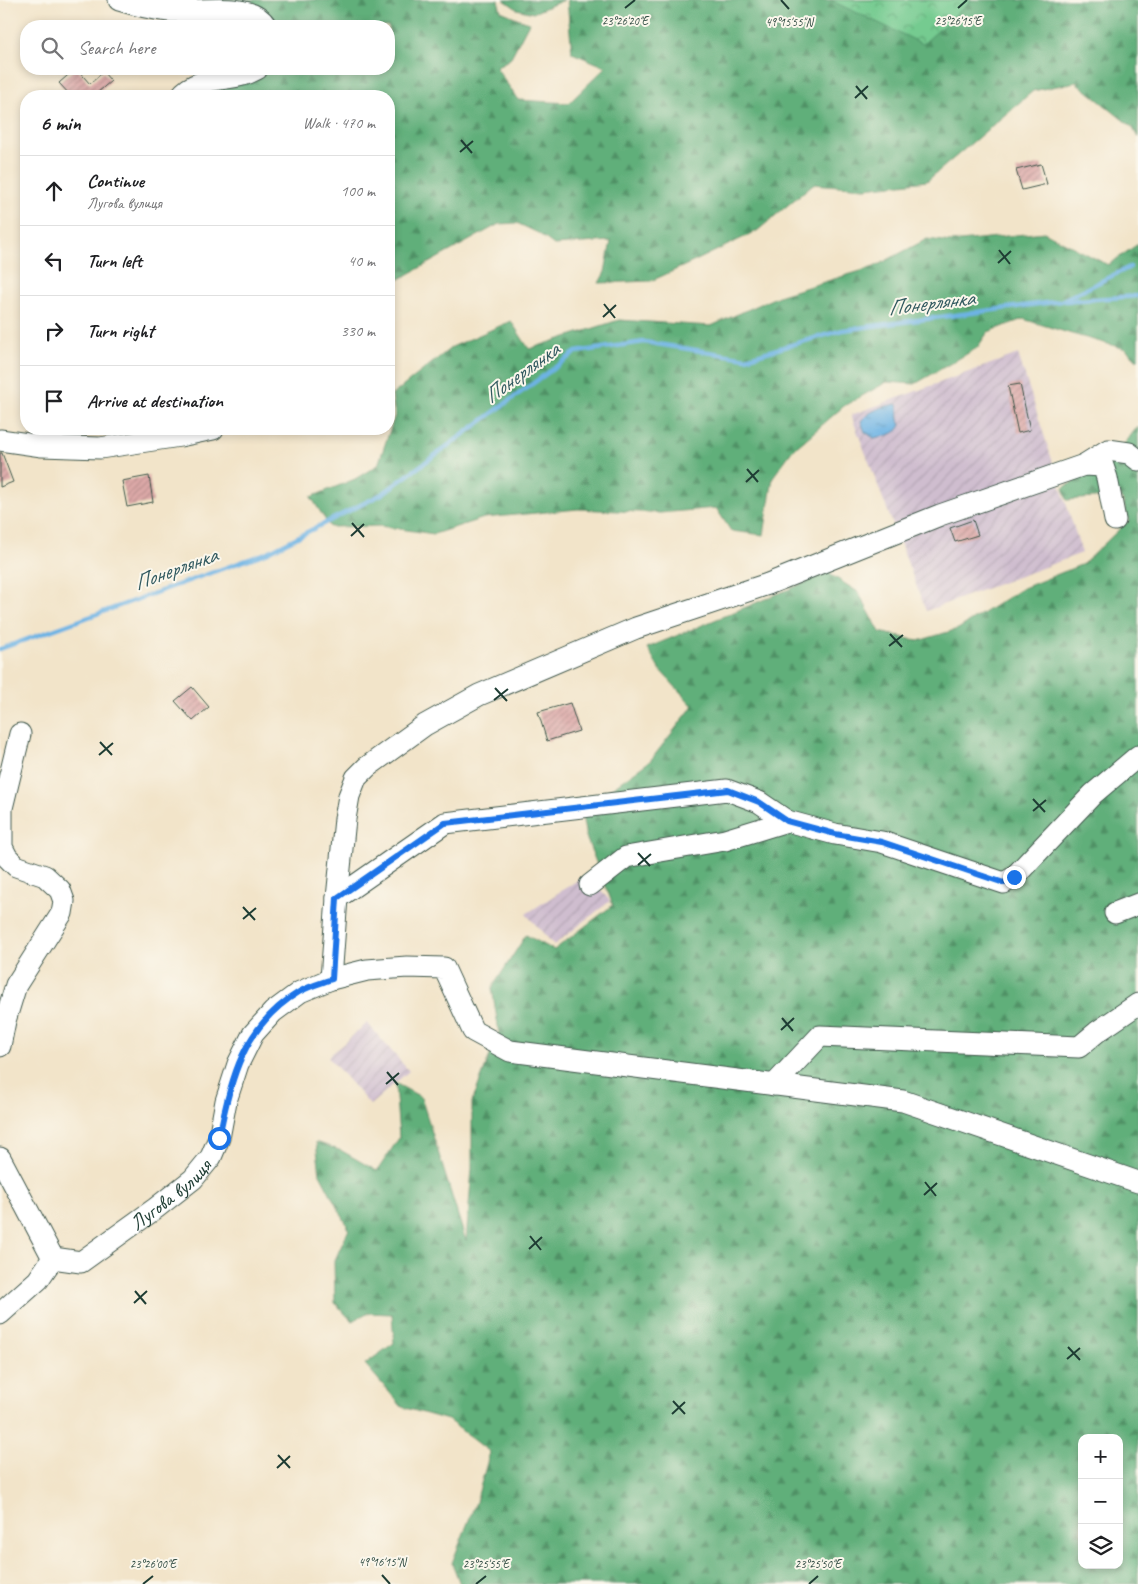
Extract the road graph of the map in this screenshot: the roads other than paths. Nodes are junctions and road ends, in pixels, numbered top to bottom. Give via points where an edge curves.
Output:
1 (119, 0) edge
2 (260, 20) edge
3 (244, 75) edge
4 (188, 90) edge
5 (185, 435) edge
6 (0, 440) edge
7 (1138, 460) edge
8 (1084, 465) junction
9 (1115, 520) dead end
10 (20, 734) dead end
11 (1138, 756) edge
12 (787, 821) junction
13 (590, 885) dead end
14 (337, 898) junction
15 (1138, 904) edge
16 (1115, 913) dead end
17 (332, 979) junction
18 (1138, 1004) edge
19 (0, 1046) edge
20 (774, 1085) junction
21 (0, 1158) edge
22 (1138, 1182) edge
23 (53, 1258) junction
24 (0, 1314) edge

1 - 2 street via 170,11 247,12
3 - 4 street via 201,82
5 - 6 street via 100,448 42,446
7 - 8 street via 1129,453 1108,450
8 - 9 street via 1103,466
8 - 14 street via 940,515 768,584 636,628 479,695 425,725 356,778 345,819
10 - 19 street via 2,808 2,848 16,866 45,876 60,890 64,901 62,913 16,985
11 - 12 street via 1093,794 1014,877 1004,883 882,842
12 - 13 street via 725,840 626,857
12 - 14 street via 759,802 728,790 445,823
14 - 17 street
15 - 16 street
17 - 20 street, Лугова вулиця via 367,970 444,968 473,1031 510,1051
17 - 23 street, Лугова вулиця via 300,992 273,1012 253,1034 238,1064 219,1138 211,1157 194,1179 81,1262
18 - 20 street via 1079,1047 820,1036
20 - 22 street via 903,1101
21 - 23 street
23 - 24 street via 38,1280

